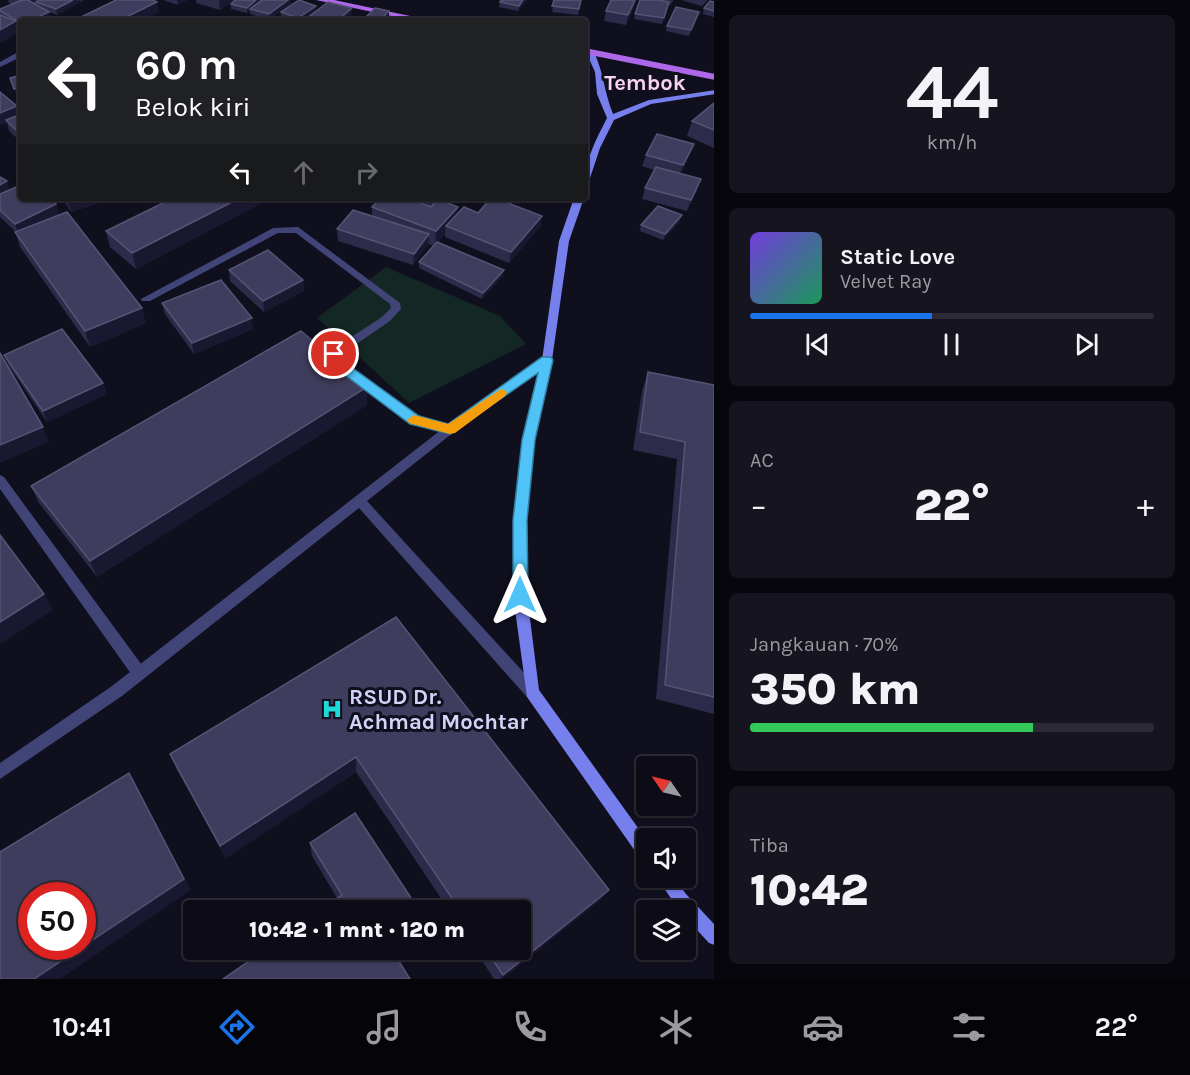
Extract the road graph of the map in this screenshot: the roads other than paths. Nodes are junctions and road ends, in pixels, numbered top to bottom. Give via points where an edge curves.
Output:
1 (320, 0) edge
2 (413, 18) edge
3 (588, 51) edge
4 (18, 56) edge
5 (0, 65) edge
6 (714, 77) edge
7 (714, 92) edge
8 (611, 118) junction
9 (588, 172) edge
10 (578, 201) edge
11 (146, 299) dead end
12 (547, 360) junction
13 (450, 429) junction
14 (0, 480) edge
15 (360, 501) junction
16 (139, 673) junction
17 (532, 692) junction
18 (0, 772) edge
19 (636, 838) edge
20 (672, 888) edge
21 (714, 937) edge

1 - 2 main road
3 - 6 main road
3 - 8 main road via 599,72 601,94
4 - 5 street
7 - 8 main road via 649,102
8 - 9 main road
10 - 12 main road via 564,241
11 - 13 street via 276,230 298,230 395,303 396,309 386,319 334,354 333,360 415,420
12 - 13 street
12 - 17 main road via 529,440 520,520 520,595
13 - 15 street
14 - 16 street
15 - 16 street
15 - 17 street
16 - 18 street
17 - 19 main road
20 - 21 main road

